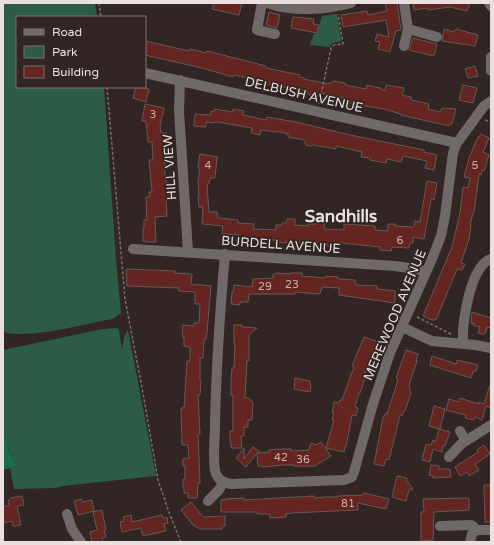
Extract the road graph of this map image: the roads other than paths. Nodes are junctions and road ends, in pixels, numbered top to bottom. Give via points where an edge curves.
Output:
1 (262, 3) edge
2 (267, 3) edge
3 (351, 3) edge
4 (404, 3) edge
5 (489, 3) edge
6 (491, 6) edge
7 (408, 29) junction
8 (275, 34) dead end
9 (437, 37) dead end
10 (404, 46) dead end
11 (491, 58) edge
12 (491, 70) edge
13 (146, 73) edge
14 (180, 80) junction
15 (491, 101) edge
16 (457, 143) junction
17 (133, 249) dead end
18 (188, 252) junction
19 (225, 254) junction
20 (491, 259) edge
21 (426, 272) junction
22 (402, 327) junction
23 (461, 343) junction
24 (491, 348) edge
25 (491, 425) edge
26 (460, 431) dead end
27 (466, 441) junction
28 (449, 457) dead end
29 (223, 482) junction
30 (208, 501) dead end
31 (67, 514) dead end
32 (440, 526) dead end
33 (476, 530) junction
34 (491, 530) edge
35 (81, 542) edge
36 (470, 542) edge

1 - 8 street via 257,30
2 - 3 street via 306,9
4 - 7 street
5 - 6 street
7 - 9 street
7 - 10 street
11 - 12 street
13 - 14 street, DELBUSH AVENUE
14 - 16 street, DELBUSH AVENUE
14 - 18 street, HILL VIEW via 179,112
15 - 16 street, MEREWOOD AVENUE
16 - 21 street, MEREWOOD AVENUE via 451,164 441,236
17 - 18 street, BURDELL AVENUE
18 - 19 street, BURDELL AVENUE
19 - 21 street, BURDELL AVENUE via 395,266
19 - 29 street via 214,448 216,474
20 - 23 street via 478,270 467,301
21 - 22 street, MEREWOOD AVENUE
22 - 23 street via 432,340
22 - 29 street, MEREWOOD AVENUE via 390,353 352,477 344,480 231,484
23 - 24 street
25 - 27 street
26 - 27 street
27 - 28 street
29 - 30 street
31 - 35 street via 72,529
32 - 33 street via 471,525
33 - 34 street
33 - 36 street

